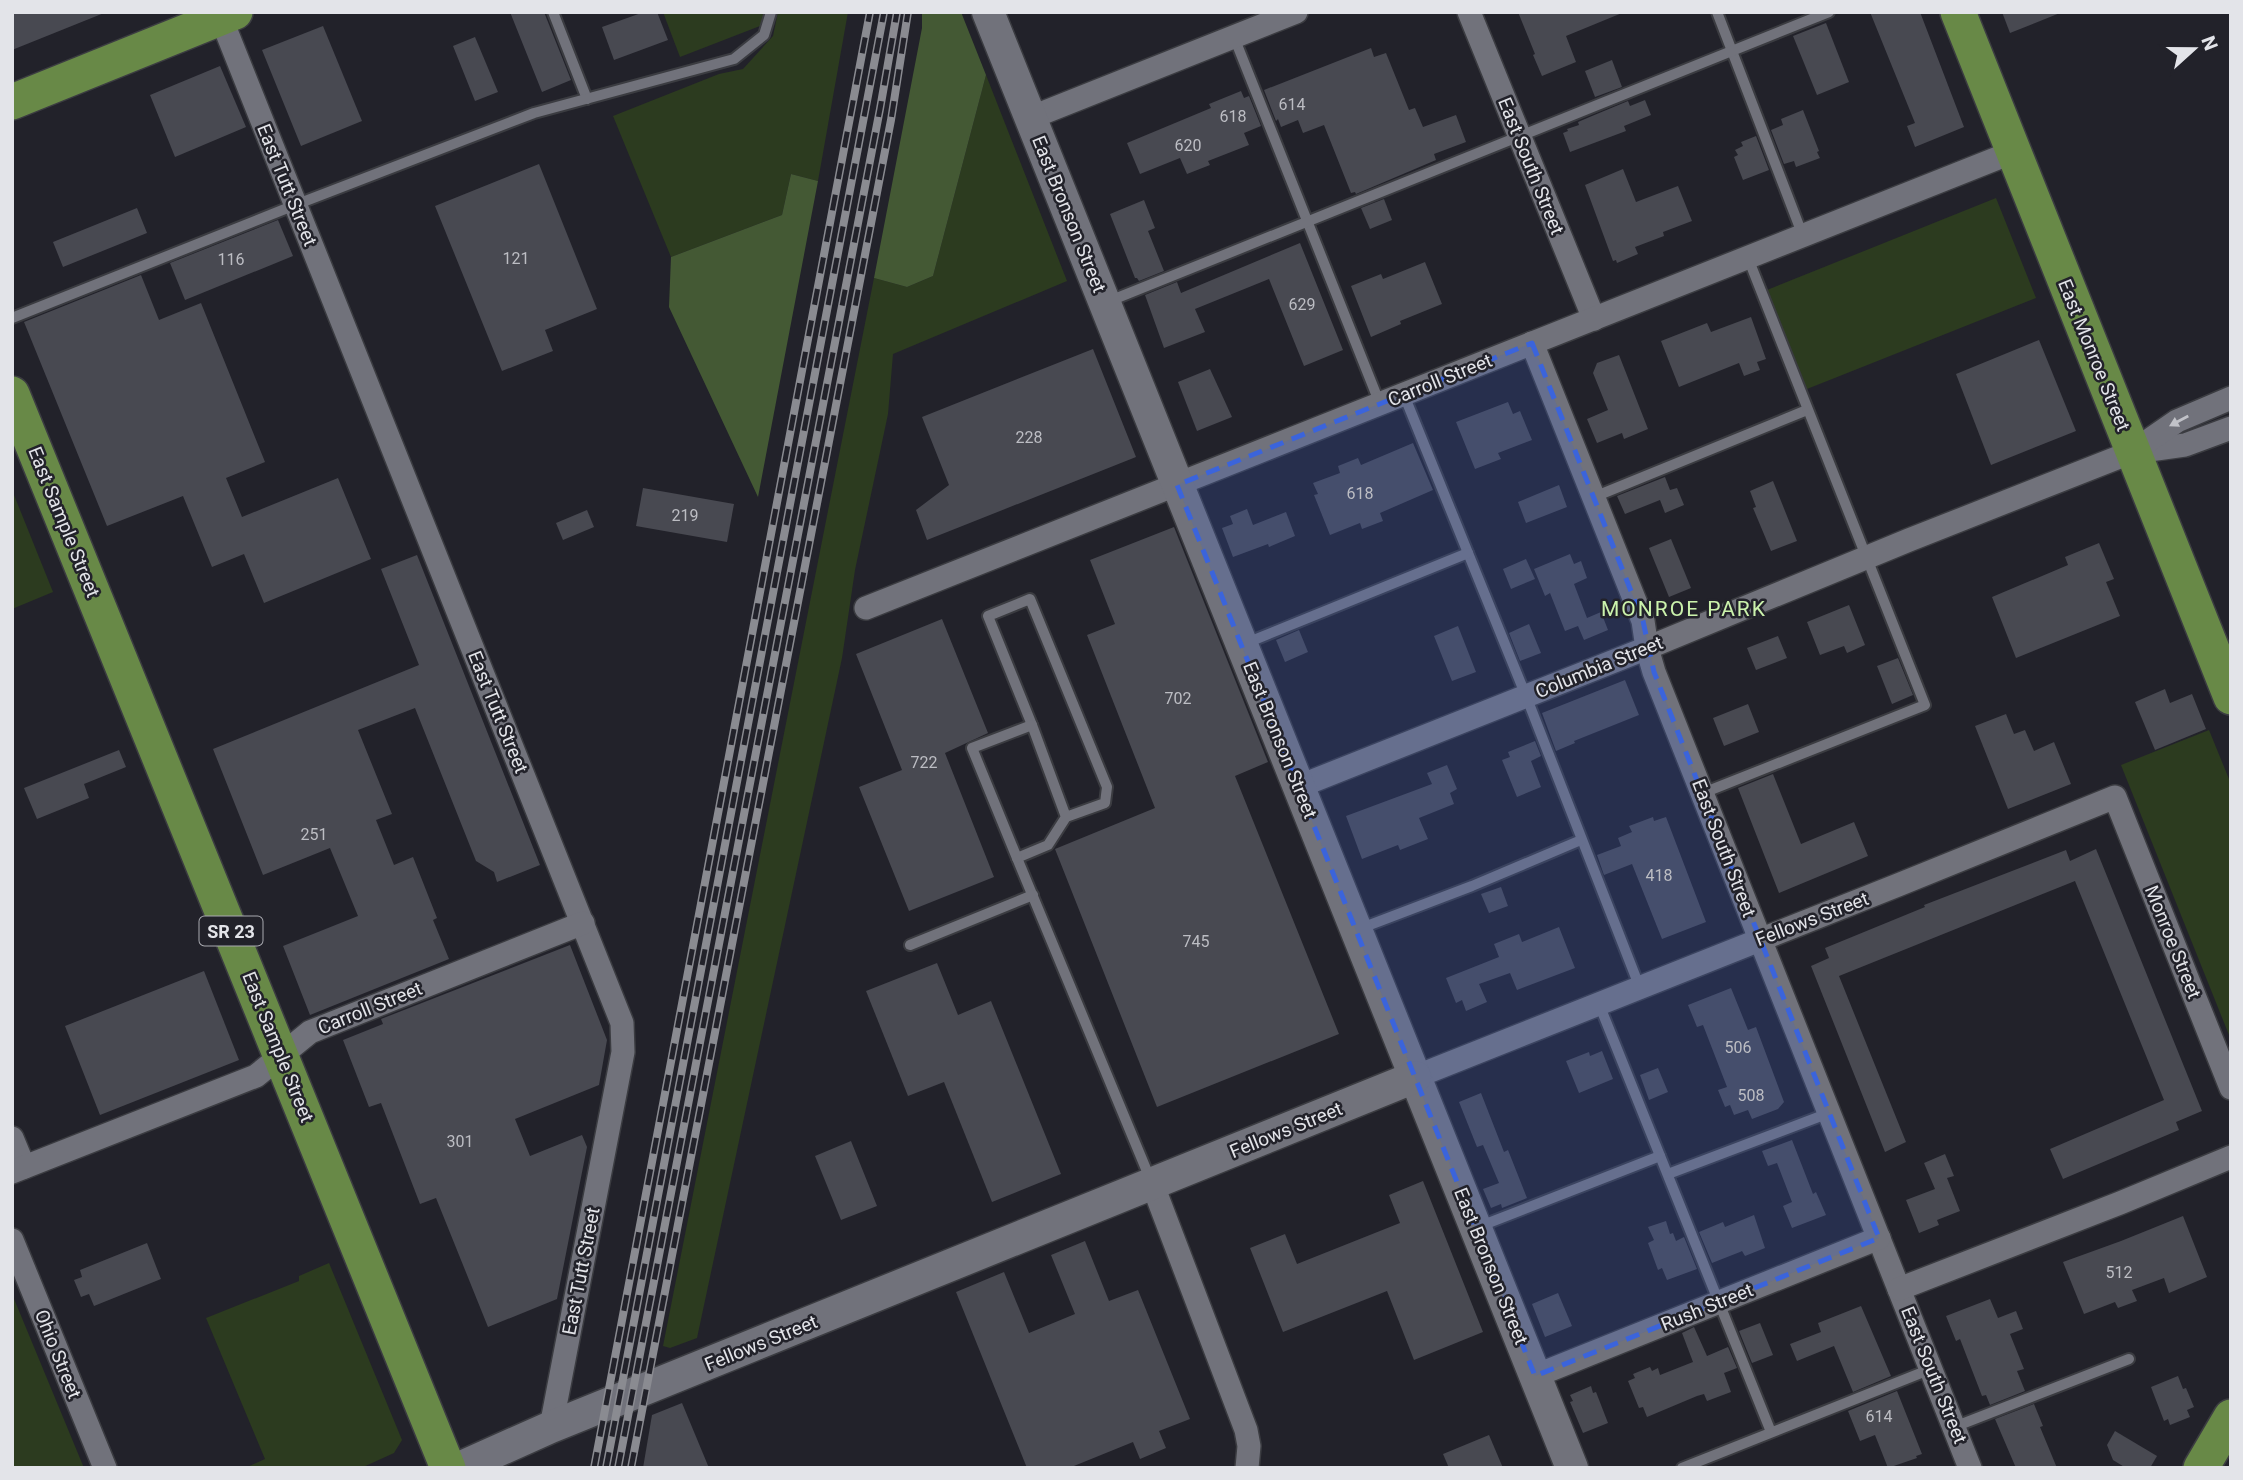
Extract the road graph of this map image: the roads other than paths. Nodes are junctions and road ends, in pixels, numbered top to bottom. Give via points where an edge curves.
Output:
1 (553, 12) edge
2 (771, 12) edge
3 (988, 12) edge
4 (1296, 12) edge
5 (1469, 12) edge
6 (1717, 12) edge
7 (1829, 12) edge
8 (1958, 12) edge
9 (228, 15) edge
10 (1234, 37) junction
11 (1732, 51) junction
12 (587, 99) junction
13 (12, 102) edge
14 (1030, 118) junction
15 (1520, 137) junction
16 (2013, 152) junction
17 (295, 205) junction
18 (1307, 221) junction
19 (1803, 236) junction
20 (1748, 258) junction
21 (1104, 303) junction
22 (12, 318) edge
23 (1594, 319) junction
24 (1532, 343) junction
25 (12, 394) edge
26 (1404, 395) junction
27 (2231, 398) edge
28 (1380, 404) junction
29 (1807, 410) junction
30 (2231, 428) edge
31 (2132, 452) junction
32 (1177, 485) junction
33 (1594, 497) junction
34 (1468, 553) junction
35 (1866, 557) junction
36 (866, 608) dead end
37 (1242, 645) junction
38 (1647, 648) junction
39 (1526, 696) junction
40 (2231, 697) edge
41 (1032, 725) junction
42 (1300, 786) junction
43 (1703, 793) junction
44 (2115, 797) joint
45 (1066, 817) junction
46 (1581, 840) junction
47 (1017, 858) junction
48 (1033, 895) junction
49 (583, 922) junction
50 (1356, 930) junction
51 (1760, 939) junction
52 (910, 945) dead end
53 (1640, 988) junction
54 (1599, 1004) junction
55 (282, 1056) junction
56 (1415, 1077) junction
57 (2231, 1088) edge
58 (1829, 1113) junction
59 (12, 1138) edge
60 (1660, 1156) junction
61 (2231, 1157) edge
62 (18, 1170) edge
63 (1668, 1174) junction
64 (1153, 1183) junction
65 (1476, 1228) junction
66 (1879, 1238) junction
67 (12, 1240) edge
68 (1899, 1289) junction
69 (1719, 1302) junction
70 (2129, 1359) dead end
71 (1931, 1369) junction
72 (1535, 1376) junction
73 (2231, 1417) edge
74 (551, 1427) junction
75 (1954, 1427) junction
76 (1771, 1432) junction
77 (105, 1468) edge
78 (448, 1468) edge
79 (459, 1468) edge
80 (1247, 1468) edge
81 (1572, 1468) edge
82 (1682, 1468) edge
83 (1970, 1468) edge
84 (2201, 1468) edge

1 - 12 lane
2 - 12 lane via 764,35 734,59
3 - 14 street, East Bronson Street
4 - 10 street
5 - 15 street, East South Street
6 - 11 lane
7 - 11 lane
8 - 16 main road, East Monroe Street
9 - 13 main road
9 - 17 street, East Tutt Street
10 - 14 street
10 - 18 lane
11 - 15 lane
11 - 19 lane
12 - 17 lane via 534,113
14 - 21 street, East Bronson Street
15 - 18 lane
15 - 23 street, East South Street
16 - 19 street, Carroll Street
16 - 31 main road, East Monroe Street
17 - 22 lane
17 - 49 street, East Tutt Street
18 - 21 lane
18 - 28 lane
19 - 20 street, Carroll Street
20 - 23 street, Carroll Street
20 - 29 lane
21 - 32 street, East Bronson Street
23 - 24 street, Carroll Street
24 - 26 street, Carroll Street
24 - 33 street, East South Street
25 - 55 main road, East Sample Street / SR 23
26 - 28 street, Carroll Street
26 - 34 lane
27 -> 31 street, Columbia Street via 2177,421
28 - 32 street, Carroll Street
29 - 33 lane
29 - 35 lane
30 - 31 street, Columbia Street via 2185,445
31 - 35 street, Columbia Street
31 - 40 main road, East Monroe Street
32 - 36 street, Carroll Street
32 - 37 street, East Bronson Street
33 - 38 street, East South Street via 1643,621
34 - 37 lane
34 - 39 lane
35 - 38 street, Columbia Street
35 - 43 lane via 1925,705
37 - 42 street, East Bronson Street
38 - 39 street, Columbia Street
38 - 43 street, East South Street
39 - 42 street, Columbia Street
39 - 46 lane
41 - 45 lane
41 - 45 lane via 988,615 1030,599 1107,787 1105,803
41 - 47 lane via 972,748
42 - 50 street, East Bronson Street
43 - 51 street, East South Street
44 - 51 street, Fellows Street
44 - 57 street, Monroe Street
45 - 47 lane via 1048,845
46 - 50 lane
46 - 53 lane
47 - 48 lane
48 - 52 lane
48 - 64 lane
49 - 55 street, Carroll Street via 310,1032
49 - 74 street, East Tutt Street via 622,1023 624,1040
50 - 56 street, East Bronson Street
51 - 53 street, Fellows Street
51 - 58 street, East South Street
53 - 54 street, Fellows Street
54 - 56 street, Fellows Street
54 - 60 lane
55 - 62 street, Carroll Street via 256,1076
55 - 78 main road, East Sample Street / SR 23
56 - 64 street, Fellows Street
56 - 65 street, East Bronson Street
58 - 63 lane
58 - 66 street, East South Street
59 - 62 street
60 - 63 lane
60 - 65 lane
61 - 68 street
63 - 69 lane
64 - 74 street, Fellows Street
64 - 80 street via 1246,1430
65 - 72 street, East Bronson Street
66 - 68 street, East South Street
66 - 69 street, Rush Street
67 - 77 street, Ohio Street
68 - 71 street, East South Street
69 - 72 street, Rush Street
69 - 76 lane
70 - 75 lane
71 - 75 street, East South Street
71 - 76 lane
72 - 81 street, East Bronson Street
73 - 84 main road
74 - 79 street, Fellows Street
75 - 83 street, East South Street
76 - 82 lane

